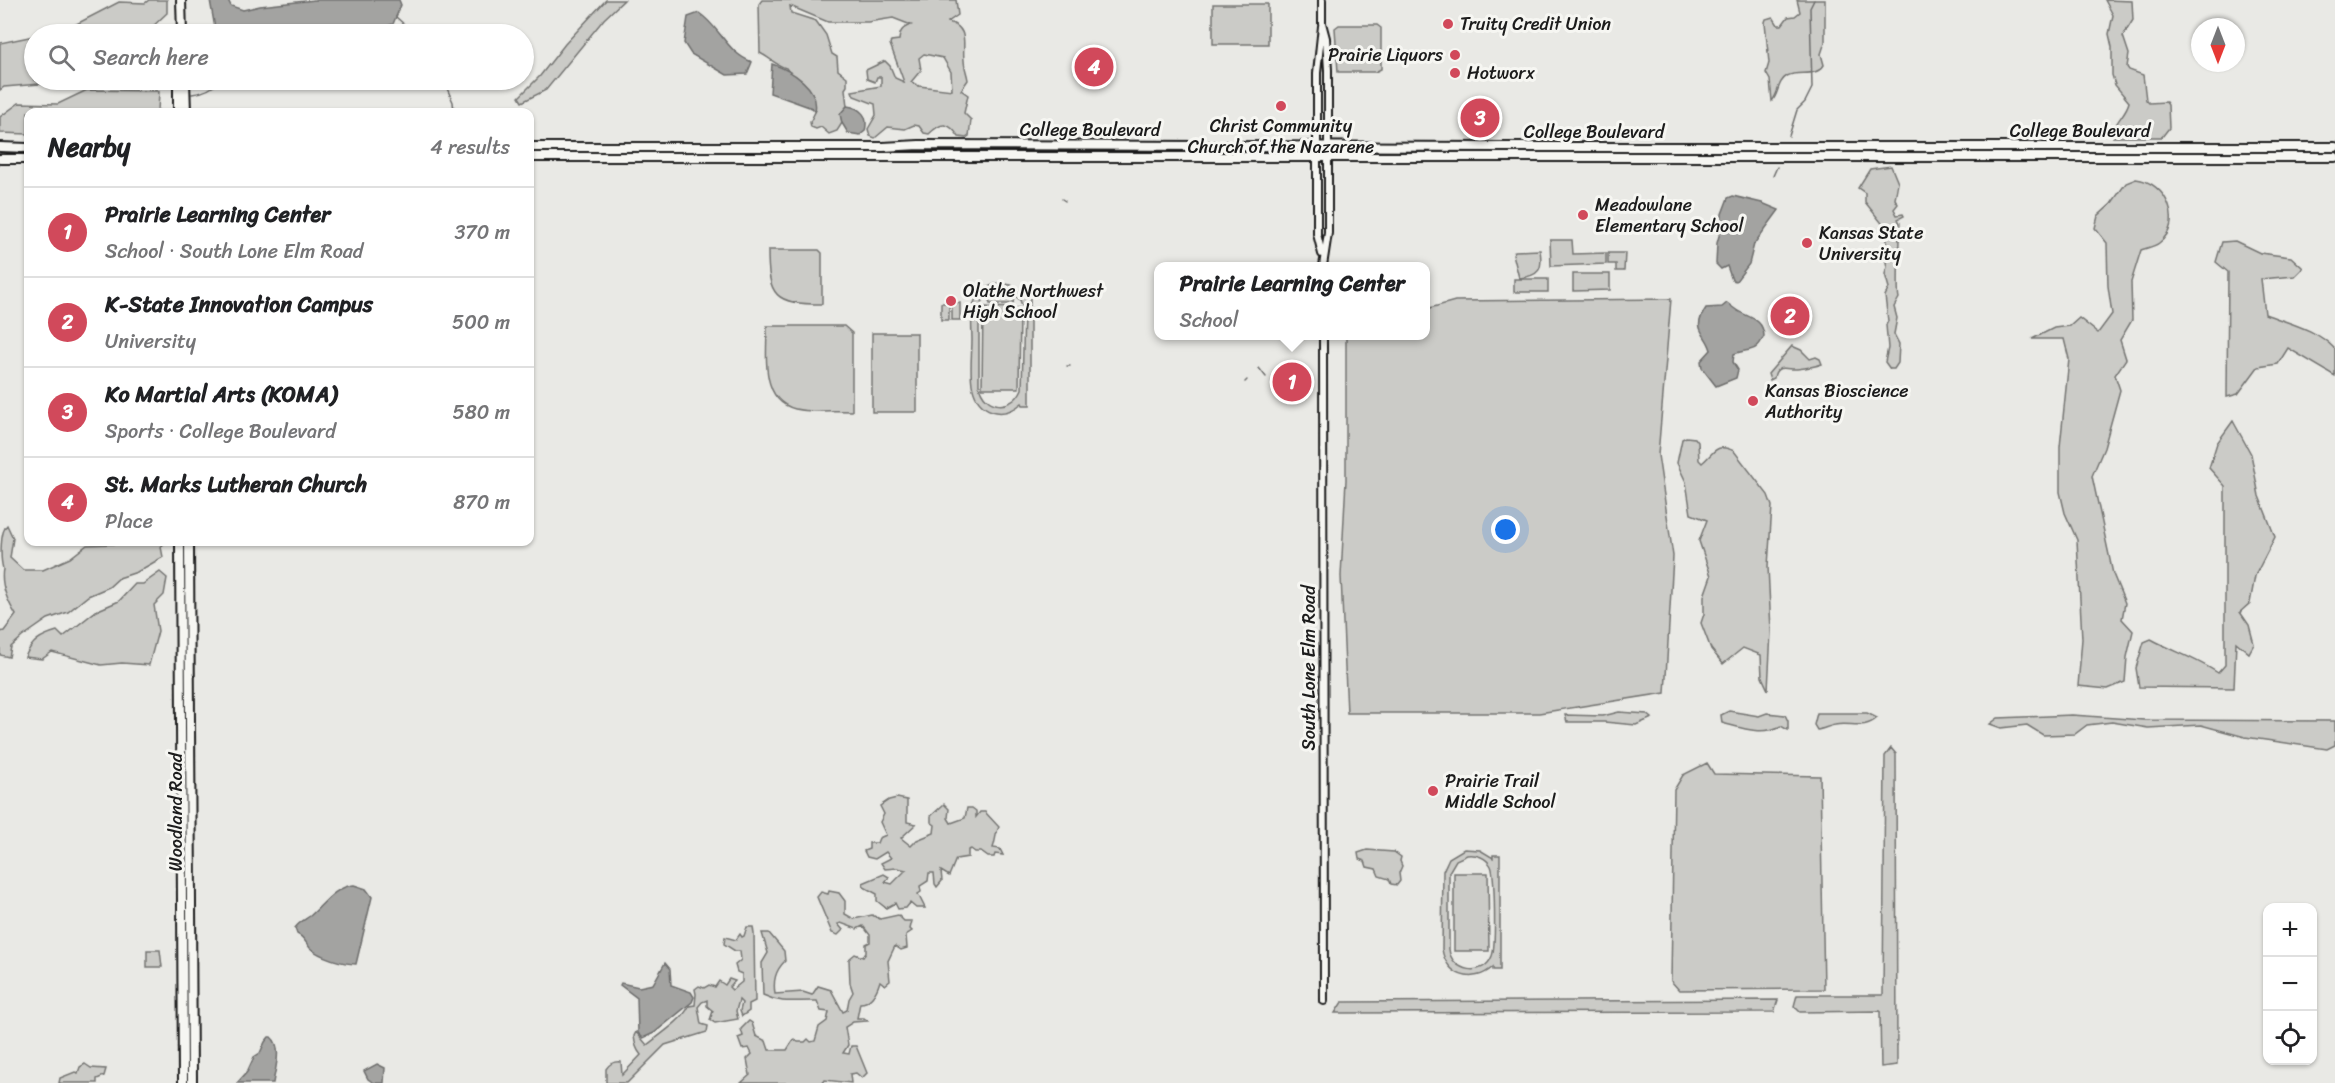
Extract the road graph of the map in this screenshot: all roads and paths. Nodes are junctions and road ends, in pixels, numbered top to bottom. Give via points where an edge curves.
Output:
1 (181, 0) edge
2 (1322, 0) edge
3 (182, 24) edge
4 (1322, 25) junction
5 (178, 90) edge
6 (185, 90) edge
7 (178, 108) edge
8 (186, 108) edge
9 (1317, 146) junction
10 (1328, 146) junction
11 (0, 147) edge
12 (24, 147) edge
13 (534, 147) edge
14 (2335, 147) edge
15 (534, 157) edge
16 (2335, 157) edge
17 (1317, 158) junction
18 (1328, 158) junction
19 (0, 159) edge
20 (24, 159) edge
21 (1323, 258) junction
22 (1323, 262) edge
23 (1323, 340) edge
24 (180, 546) edge
25 (189, 546) edge
26 (1324, 1001) dead end
27 (183, 1083) edge
28 (192, 1083) edge

1 - 3 main road
2 - 4 street
4 - 9 street via 1317,73
4 - 10 street via 1328,70
5 - 7 main road
6 - 8 main road
9 - 10 main road, College Boulevard
9 - 13 main road, College Boulevard
9 - 17 street
10 - 14 main road, College Boulevard
10 - 18 street
11 - 12 main road
15 - 17 main road, College Boulevard
16 - 18 main road, College Boulevard
17 - 18 main road, College Boulevard
17 - 21 street via 1317,234
18 - 21 street via 1328,232
19 - 20 main road
21 - 22 street
23 - 26 street, South Lone Elm Road
24 - 27 main road, Woodland Road
25 - 28 main road, Woodland Road

